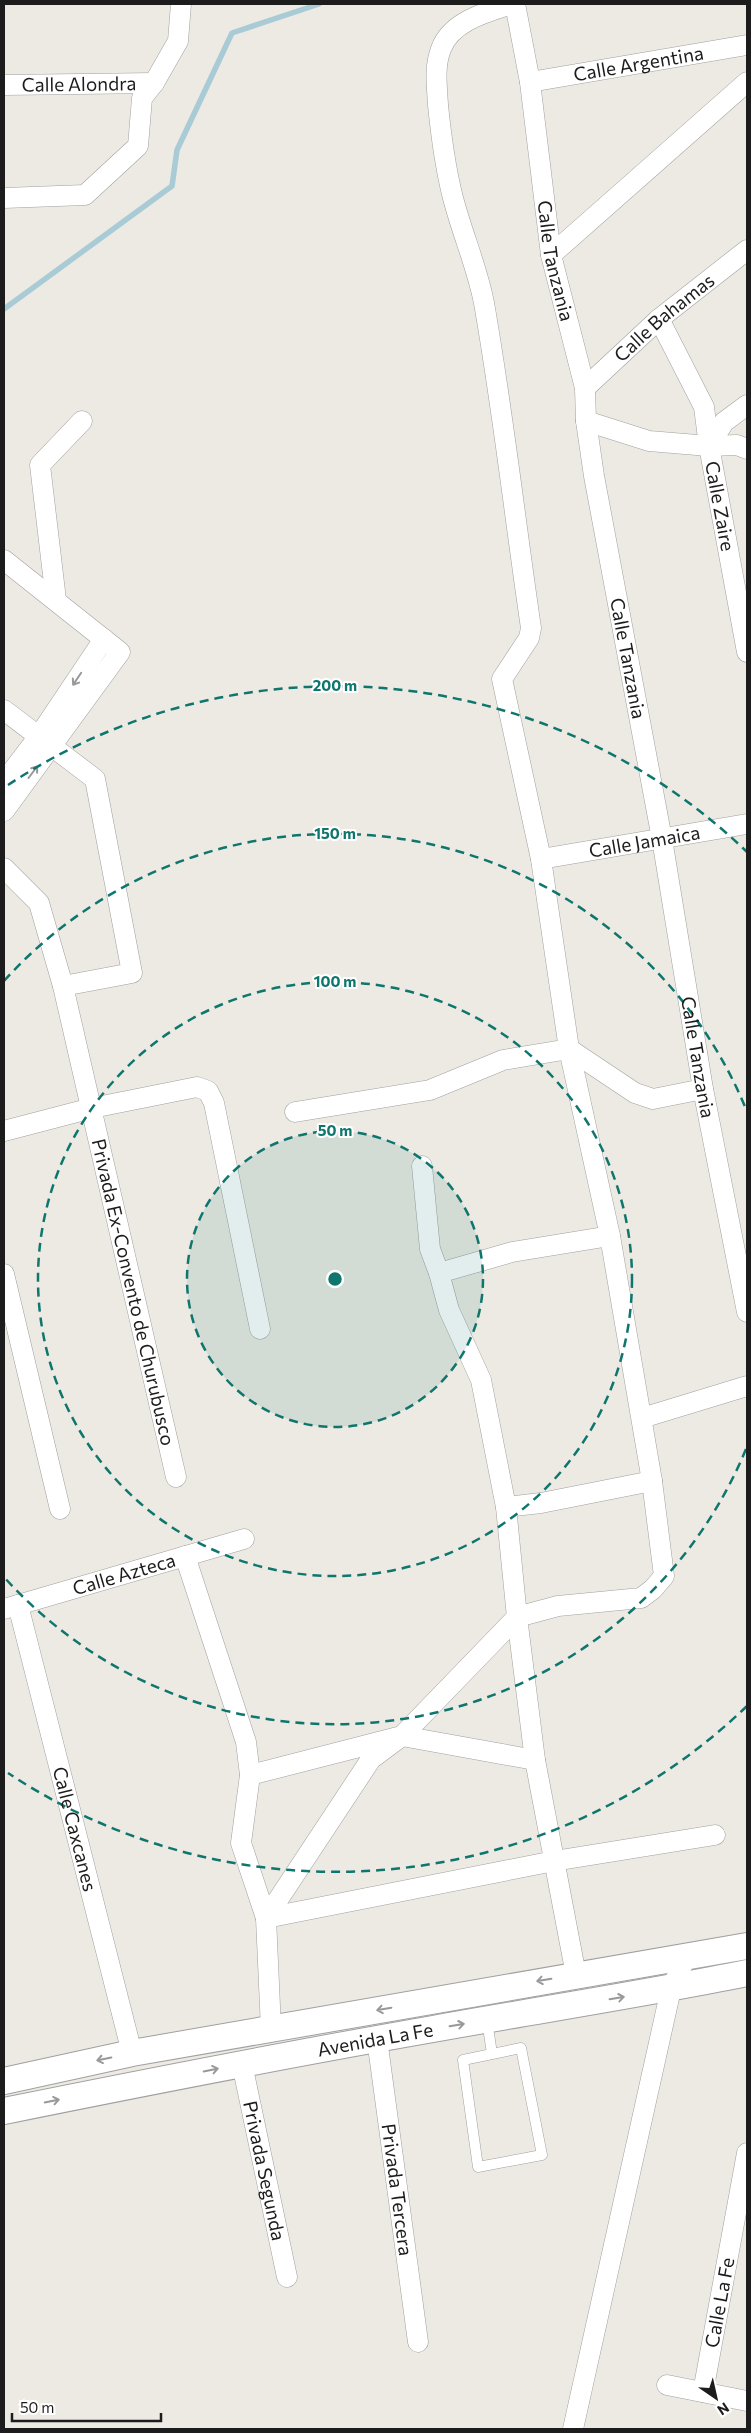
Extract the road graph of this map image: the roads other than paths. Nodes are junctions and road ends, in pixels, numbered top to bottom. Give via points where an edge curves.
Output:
1 (181, 4) edge
2 (513, 4) edge
3 (747, 45) edge
4 (530, 82) junction
5 (747, 82) edge
6 (154, 83) junction
7 (4, 85) edge
8 (4, 198) edge
9 (747, 250) edge
10 (551, 255) junction
11 (659, 319) junction
12 (584, 388) junction
13 (747, 405) edge
14 (82, 421) dead end
15 (586, 421) junction
16 (709, 446) junction
17 (747, 449) edge
18 (4, 560) edge
19 (56, 600) junction
20 (104, 639) junction
21 (747, 652) edge
22 (4, 710) edge
23 (46, 741) junction
24 (4, 782) edge
25 (4, 811) edge
26 (747, 824) edge
27 (662, 840) junction
28 (541, 860) junction
29 (4, 868) edge
30 (63, 986) junction
31 (569, 1049) junction
32 (703, 1089) junction
33 (92, 1108) junction
34 (295, 1112) dead end
35 (4, 1131) edge
36 (422, 1166) dead end
37 (610, 1236) junction
38 (440, 1272) junction
39 (4, 1274) edge
40 (747, 1312) edge
41 (260, 1329) dead end
42 (747, 1386) edge
43 (642, 1418) junction
44 (176, 1477) dead end
45 (652, 1481) junction
46 (506, 1507) junction
47 (60, 1509) dead end
48 (244, 1539) dead end
49 (185, 1556) junction
50 (11, 1607) edge
51 (517, 1617) junction
52 (402, 1736) junction
53 (535, 1760) junction
54 (250, 1775) junction
55 (716, 1835) dead end
56 (554, 1861) junction
57 (266, 1918) junction
58 (736, 1948) edge
59 (686, 1957) junction
60 (576, 1975) junction
61 (745, 1978) edge
62 (672, 1989) junction
63 (487, 2020) junction
64 (271, 2029) junction
65 (377, 2039) junction
66 (132, 2053) junction
67 (492, 2054) junction
68 (242, 2064) junction
69 (4, 2081) edge
70 (4, 2110) edge
71 (747, 2161) edge
72 (287, 2277) dead end
73 (418, 2342) dead end
74 (667, 2385) dead end
75 (702, 2392) junction
76 (747, 2401) edge
77 (572, 2429) edge

1 - 6 street via 178,41
2 - 4 street, Calle Tanzania
2 - 28 street via 478,16 455,29 441,47 436,70 441,140 452,195 482,292 499,388 531,628 529,638 502,679
3 - 4 street, Calle Argentina
4 - 10 street, Calle Tanzania
5 - 10 street
6 - 7 street, Calle Alondra
6 - 8 street via 142,98 138,146 85,195
9 - 11 street, Calle Bahamas
10 - 12 street, Calle Tanzania
11 - 12 street, Calle Bahamas
11 - 16 street via 704,407
12 - 15 street, Calle Tanzania
13 - 16 street, Calle Zaire via 724,422
14 - 19 street via 40,465
15 - 16 street via 648,441
15 - 27 street, Calle Tanzania
16 - 17 street via 737,445
16 - 21 street, Calle Zaire
18 - 19 street
19 - 20 street
20 -> 23 street
20 - 23 street via 120,652
22 - 23 street
23 - 24 street
25 -> 23 street
23 - 30 street via 95,779 132,973
26 - 27 street, Calle Jamaica
27 - 28 street, Calle Jamaica
27 - 32 street, Calle Tanzania
28 - 31 street
29 - 30 street, Privada Ex-Convento de Churubusco via 39,903
30 - 33 street, Privada Ex-Convento de Churubusco
31 - 32 street via 635,1093 653,1099
31 - 34 street via 503,1060 430,1090
31 - 37 street
32 - 40 street, Calle Tanzania
33 - 35 street
33 - 41 street via 197,1087 208,1091 214,1103
33 - 44 street, Privada Ex-Convento de Churubusco
36 - 38 street via 430,1249
37 - 38 street via 512,1252
37 - 43 street
38 - 46 street via 448,1310 481,1380
39 - 47 street
42 - 43 street
43 - 45 street
45 - 46 street
45 - 51 street via 664,1576 654,1589 641,1598 558,1606
46 - 51 street
48 - 49 street, Calle Azteca
49 - 50 street, Calle Azteca
49 - 54 street via 246,1742
50 - 66 street, Calle Caxcanes
51 - 52 street
51 - 53 street
52 - 53 street
52 - 54 street
52 - 57 street via 371,1759
53 - 56 street
54 - 57 street via 241,1843
55 - 56 street
56 - 57 street
56 - 60 street
57 - 64 street
58 - 59 street, Avenida La Fe
58 - 61 street
59 - 60 street, Avenida La Fe
59 - 62 street
60 -> 64 street, Avenida La Fe
61 - 62 street, Avenida La Fe
63 -> 62 street, Avenida La Fe
62 - 77 street
65 -> 63 street, Avenida La Fe
63 - 67 lane
64 - 66 street, Avenida La Fe
65 - 68 street, Avenida La Fe
65 - 73 street, Privada Tercera
66 -> 69 street, Avenida La Fe
67 - 67 lane via 520,2048 542,2155 478,2167 463,2060
70 -> 68 street, Avenida La Fe
68 - 72 street, Privada Segunda
71 - 75 street, Calle La Fe
74 - 75 street
75 - 76 street

